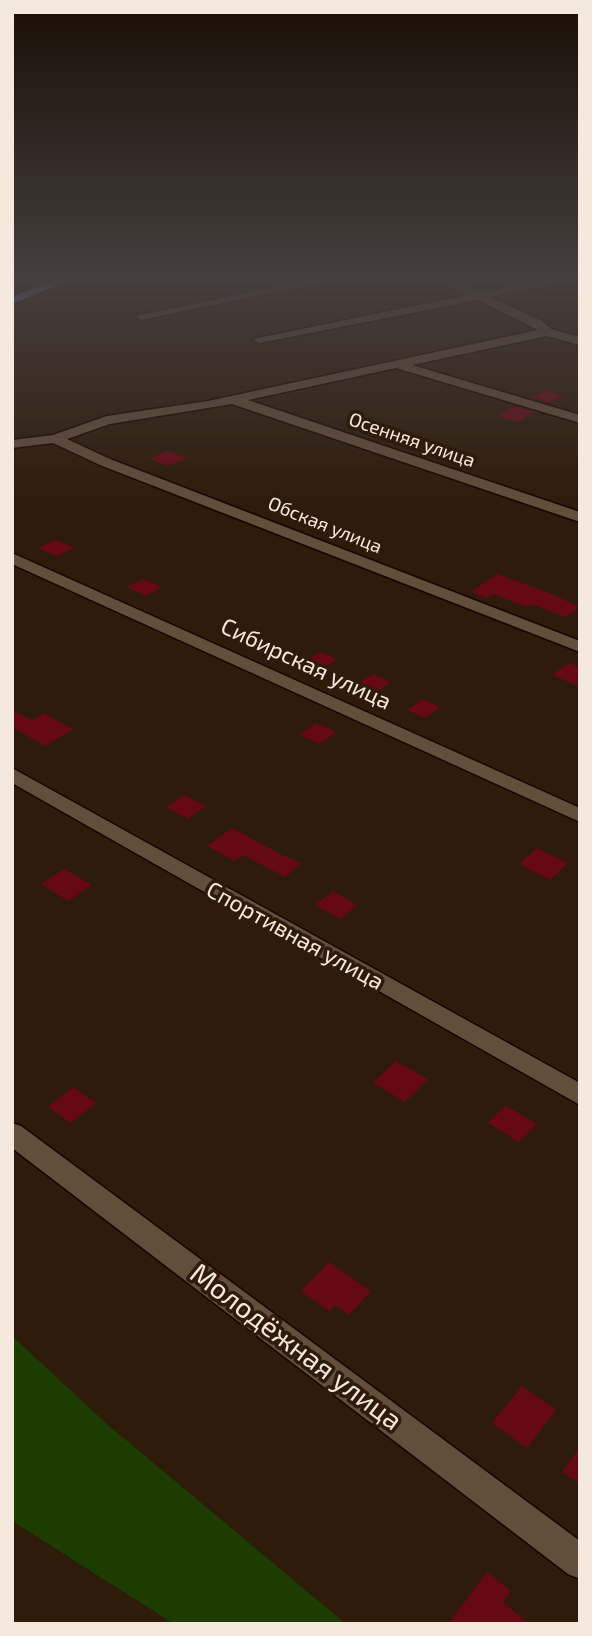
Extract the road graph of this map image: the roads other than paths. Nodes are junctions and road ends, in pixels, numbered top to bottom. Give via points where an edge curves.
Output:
1 (437, 356) edge
2 (398, 365) junction
3 (232, 400) junction
4 (580, 419) edge
5 (55, 439) junction
6 (12, 444) edge
7 (580, 517) edge
8 (12, 558) edge
9 (580, 648) edge
10 (12, 774) edge
11 (580, 816) edge
12 (580, 1095) edge
13 (12, 1133) edge
14 (580, 1562) edge

1 - 2 street
2 - 3 street
2 - 4 street
3 - 5 street via 100,421
3 - 7 street, Осенняя улица
5 - 6 street
5 - 9 street, Обская улица
8 - 11 street, Сибирская улица
10 - 12 street, Спортивная улица
13 - 14 street, Молодёжная улица

